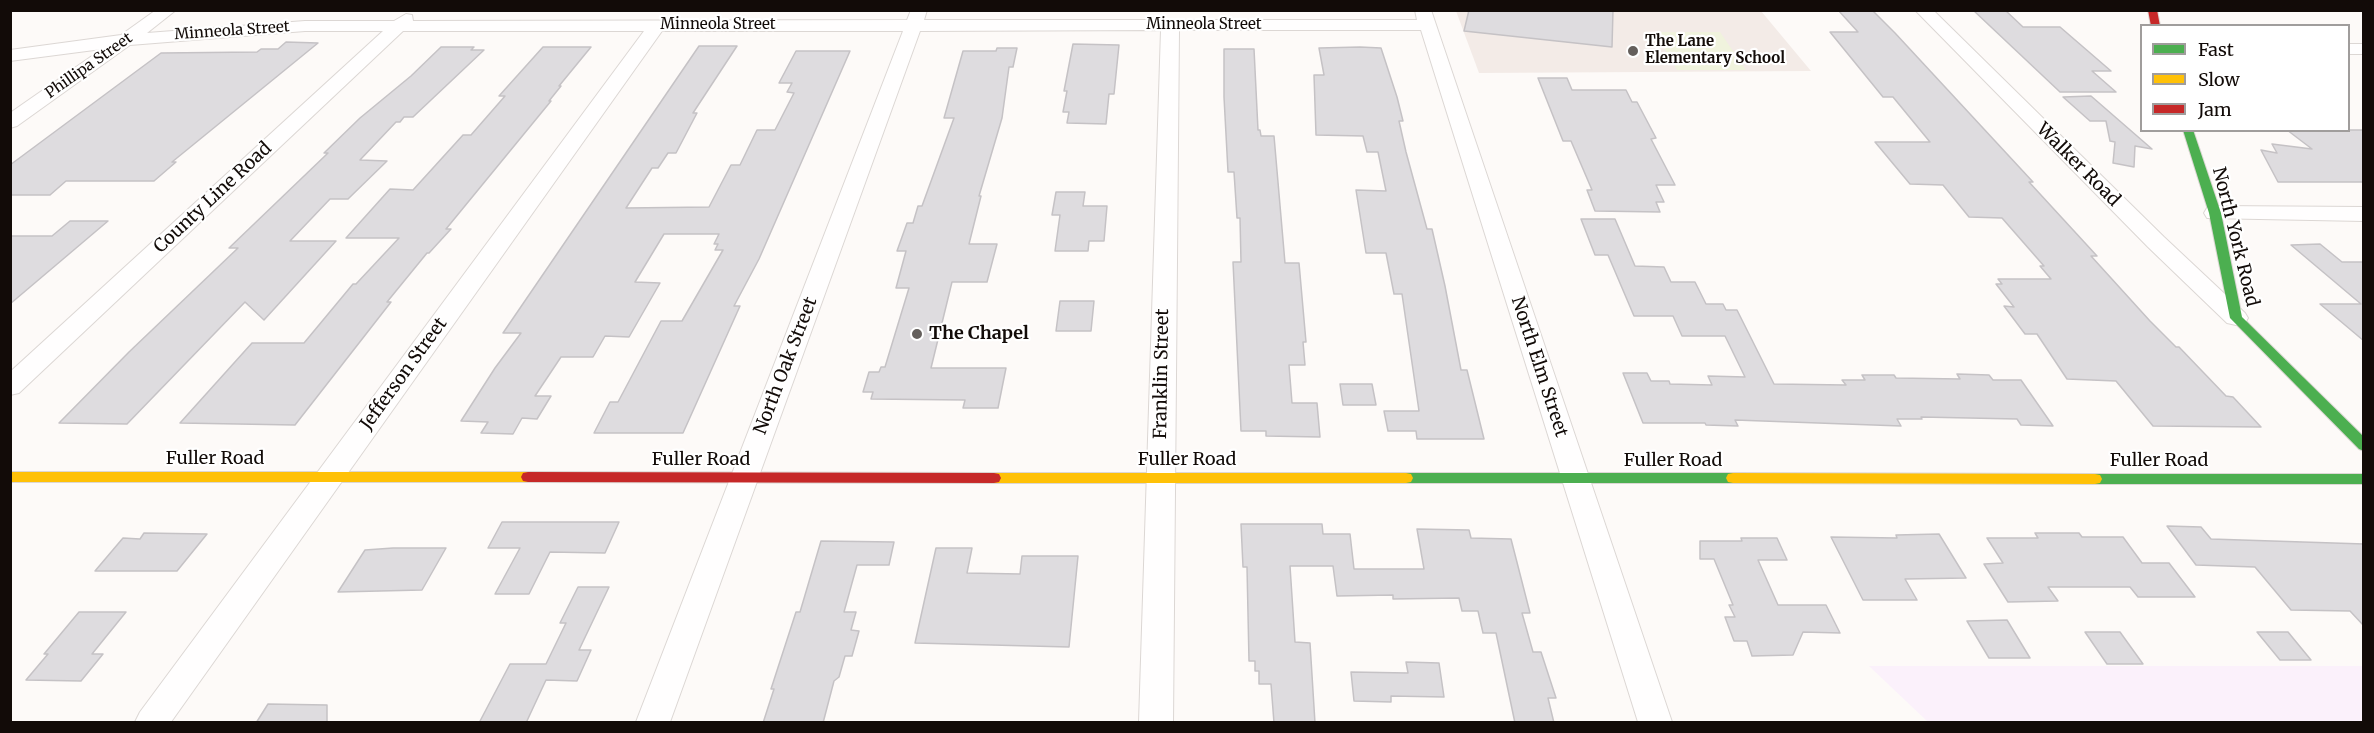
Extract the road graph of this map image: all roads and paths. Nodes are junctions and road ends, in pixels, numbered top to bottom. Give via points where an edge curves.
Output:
1 (168, 10) edge
2 (1923, 10) edge
3 (408, 17) edge
4 (916, 18) edge
5 (1425, 18) edge
6 (657, 25) junction
7 (1170, 25) junction
8 (126, 40) junction
9 (10, 56) edge
10 (10, 122) edge
11 (2189, 132) edge
12 (2215, 213) junction
13 (2364, 214) edge
14 (2236, 318) junction
15 (10, 387) edge
16 (2364, 446) edge
17 (10, 477) edge
18 (329, 478) junction
19 (744, 478) junction
20 (1160, 478) junction
21 (1576, 479) junction
22 (2364, 479) edge
23 (152, 723) edge
24 (653, 723) edge
25 (1156, 723) edge
26 (1655, 723) edge

1 - 8 street, Phillipa Street
2 - 14 street, Walker Road
3 - 6 street, Minneola Street
3 - 8 street, Minneola Street
3 - 15 street, County Line Road
4 - 6 street, Minneola Street
4 - 7 street, Minneola Street
4 - 19 street, North Oak Street
5 - 7 street, Minneola Street
5 - 21 street, North Elm Street
6 - 18 street, Jefferson Street
7 - 20 street, Franklin Street
8 - 9 street, Minneola Street
8 - 10 street, Phillipa Street
11 - 12 street, North York Road
12 - 13 street
12 - 14 street, North York Road
14 - 16 street, North York Road
17 - 18 street, Fuller Road
18 - 19 street, Fuller Road
18 - 23 street, Jefferson Street
19 - 20 street, Fuller Road
19 - 24 street, North Oak Street
20 - 21 street, Fuller Road
20 - 25 street, Franklin Street
21 - 22 street, Fuller Road
21 - 26 street, North Elm Street

